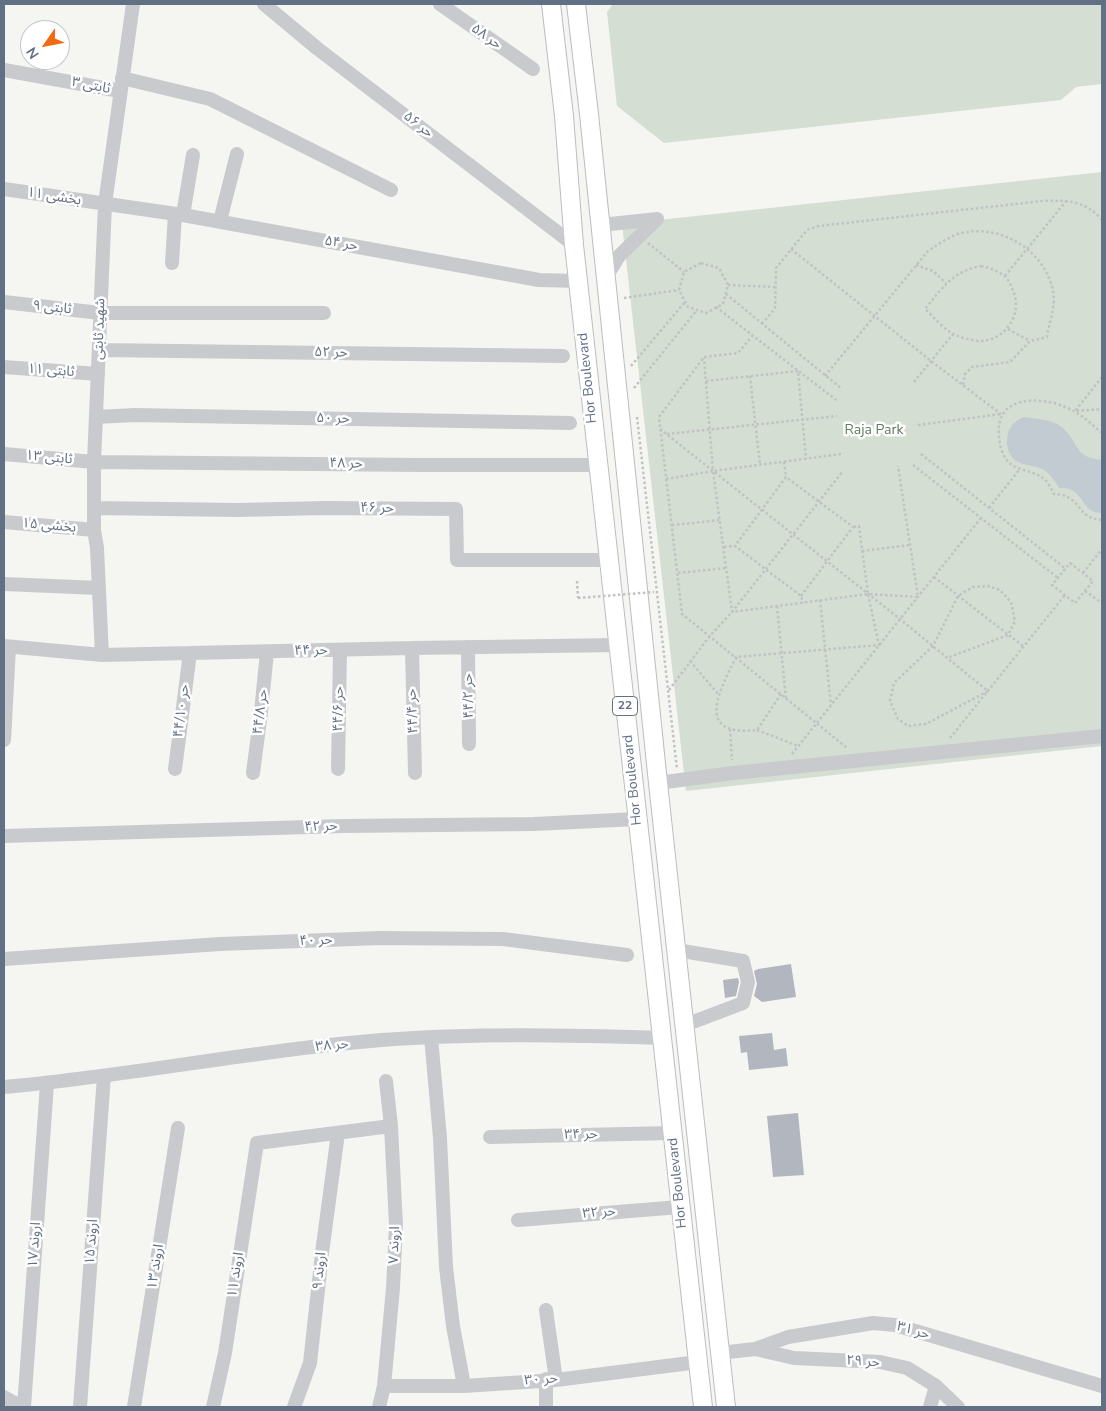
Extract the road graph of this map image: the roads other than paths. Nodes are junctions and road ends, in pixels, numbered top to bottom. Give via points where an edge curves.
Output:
1 (133, 4) edge
2 (264, 4) edge
3 (440, 4) edge
4 (551, 4) edge
5 (579, 8) edge
6 (533, 69) dead end
7 (4, 70) edge
8 (121, 85) junction
9 (589, 114) junction
10 (564, 116) junction
11 (237, 154) dead end
12 (193, 155) dead end
13 (4, 189) edge
14 (391, 190) dead end
15 (105, 204) junction
16 (179, 214) junction
17 (220, 222) junction
18 (601, 224) junction
19 (574, 245) junction
20 (172, 263) dead end
21 (606, 277) junction
22 (578, 281) junction
23 (4, 302) edge
24 (100, 313) junction
25 (324, 313) dead end
26 (99, 350) junction
27 (563, 356) dead end
28 (4, 367) edge
29 (98, 374) junction
30 (96, 417) junction
31 (570, 423) dead end
32 (4, 454) edge
33 (94, 462) junction
34 (598, 465) junction
35 (94, 508) junction
36 (4, 522) edge
37 (94, 530) junction
38 (609, 560) junction
39 (4, 584) edge
40 (99, 588) junction
41 (6, 646) edge
42 (618, 646) junction
43 (468, 647) junction
44 (412, 648) junction
45 (340, 650) junction
46 (267, 652) junction
47 (190, 653) junction
48 (102, 656) junction
49 (1102, 736) edge
50 (4, 740) edge
51 (469, 744) dead end
52 (175, 769) dead end
53 (338, 769) dead end
54 (253, 773) dead end
55 (415, 774) dead end
56 (658, 782) junction
57 (637, 819) junction
58 (4, 836) edge
59 (676, 950) junction
60 (627, 955) dead end
61 (4, 959) edge
62 (685, 1024) junction
63 (431, 1037) junction
64 (662, 1038) junction
65 (104, 1076) junction
66 (386, 1081) dead end
67 (47, 1084) junction
68 (4, 1088) edge
69 (391, 1126) junction
70 (178, 1128) dead end
71 (338, 1133) junction
72 (672, 1133) junction
73 (490, 1137) dead end
74 (680, 1207) junction
75 (518, 1220) dead end
76 (546, 1310) dead end
77 (755, 1349) junction
78 (720, 1353) junction
79 (698, 1362) junction
80 (551, 1380) junction
81 (384, 1386) junction
82 (464, 1386) junction
83 (936, 1386) junction
84 (1102, 1386) edge
85 (4, 1397) edge
86 (23, 1407) edge
87 (80, 1407) edge
88 (134, 1407) edge
89 (213, 1407) edge
90 (294, 1407) edge
91 (379, 1407) edge
92 (546, 1407) edge
93 (703, 1407) edge
94 (726, 1407) edge
95 (930, 1407) edge
96 (958, 1407) edge

1 - 8 street, شهید ثابتی
2 - 19 street, حر ۵۶
3 - 6 street, حر ۵۸
4 - 10 main road, Hor Boulevard / 22
5 - 9 main road, Hor Boulevard / 22
7 - 8 street, ثابتی ۳
8 - 14 street, ثابتی ۳ via 210,100
8 - 15 street, شهید ثابتی
9 - 10 main road
9 - 18 main road, Hor Boulevard / 22
10 - 19 main road, Hor Boulevard / 22
11 - 17 street
12 - 16 street
13 - 15 street, بخشی ۱۱
15 - 16 street, حر ۵۴
15 - 24 street, شهید ثابتی
16 - 17 street, حر ۵۴
16 - 20 street
17 - 22 street, حر ۵۴ via 539,280
18 - 21 main road, Hor Boulevard / 22
18 - 21 street via 657,219 619,256
19 - 22 main road, Hor Boulevard / 22
21 - 56 main road, Hor Boulevard / 22
22 - 34 main road, Hor Boulevard / 22
23 - 24 street, ثابتی ۹
24 - 25 street, ثابتی ۹
24 - 26 street, شهید ثابتی
26 - 27 street, حر ۵۲
26 - 29 street, شهید ثابتی
28 - 29 street, ثابتی ۱۱
29 - 30 street, شهید ثابتی
30 - 31 street, حر ۵۰
30 - 33 street, شهید ثابتی
32 - 33 street, ثابتی ۱۳
33 - 34 street, حر ۴۸
33 - 35 street, شهید ثابتی
34 - 38 main road, Hor Boulevard / 22
35 - 37 street, شهید ثابتی
35 - 38 street, حر ۴۶ via 456,509 457,560
36 - 37 street, بخشی ۱۵
37 - 40 street, شهید ثابتی
38 - 42 main road, Hor Boulevard / 22
39 - 40 street
40 - 48 street, شهید ثابتی
41 - 48 street, حر ۴۴
41 - 50 street
42 - 43 street, حر ۴۴
42 - 57 main road, Hor Boulevard / 22
43 - 44 street, حر ۴۴
43 - 51 street, حر ۴۴/۲
44 - 45 street, حر ۴۴
44 - 55 street, حر ۴۴/۴
45 - 46 street, حر ۴۴
45 - 53 street, حر ۴۴/۶
46 - 47 street, حر ۴۴
46 - 54 street, حر ۴۴/۸
47 - 48 street, حر ۴۴
47 - 52 street, حر ۴۴/۱۰
49 - 56 street
56 - 59 main road, Hor Boulevard / 22
57 - 58 street, حر ۴۲
57 - 64 main road, Hor Boulevard / 22
59 - 62 main road, Hor Boulevard / 22
59 - 62 street via 743,961 748,982 743,1003
60 - 61 street, حر ۴۰ via 503,939 380,938 220,944
62 - 78 main road, Hor Boulevard / 22
63 - 64 street, حر ۳۸ via 559,1035
63 - 65 street, حر ۳۸ via 232,1057
63 - 82 street via 446,1267
64 - 72 main road, Hor Boulevard / 22
65 - 67 street, حر ۳۸
65 - 87 street, اروند ۱۵
66 - 69 street, اروند ۷
67 - 68 street, حر ۳۸
67 - 86 street, اروند ۱۷
69 - 71 street
69 - 81 street, اروند ۷ via 396,1225
70 - 88 street, اروند ۱۳
71 - 89 street, اروند ۱۱ via 257,1143
71 - 90 street, اروند ۹ via 310,1363
72 - 73 street, حر ۳۴
72 - 74 main road, Hor Boulevard / 22
74 - 75 street, حر ۳۲
74 - 79 main road, Hor Boulevard / 22
76 - 80 street
77 - 78 street, حر ۳۱
77 - 83 street, حر ۲۹ via 794,1358 880,1362 907,1368
77 - 84 street, حر ۳۱ via 788,1338 873,1323 895,1325
78 - 94 main road, Hor Boulevard / 22
79 - 80 street, حر ۳۰
79 - 93 main road, Hor Boulevard / 22
80 - 82 street, حر ۳۰
80 - 92 street
81 - 82 street, حر ۳۰
81 - 91 street, اروند ۷
83 - 95 street
83 - 96 street, حر ۲۹
85 - 86 street

